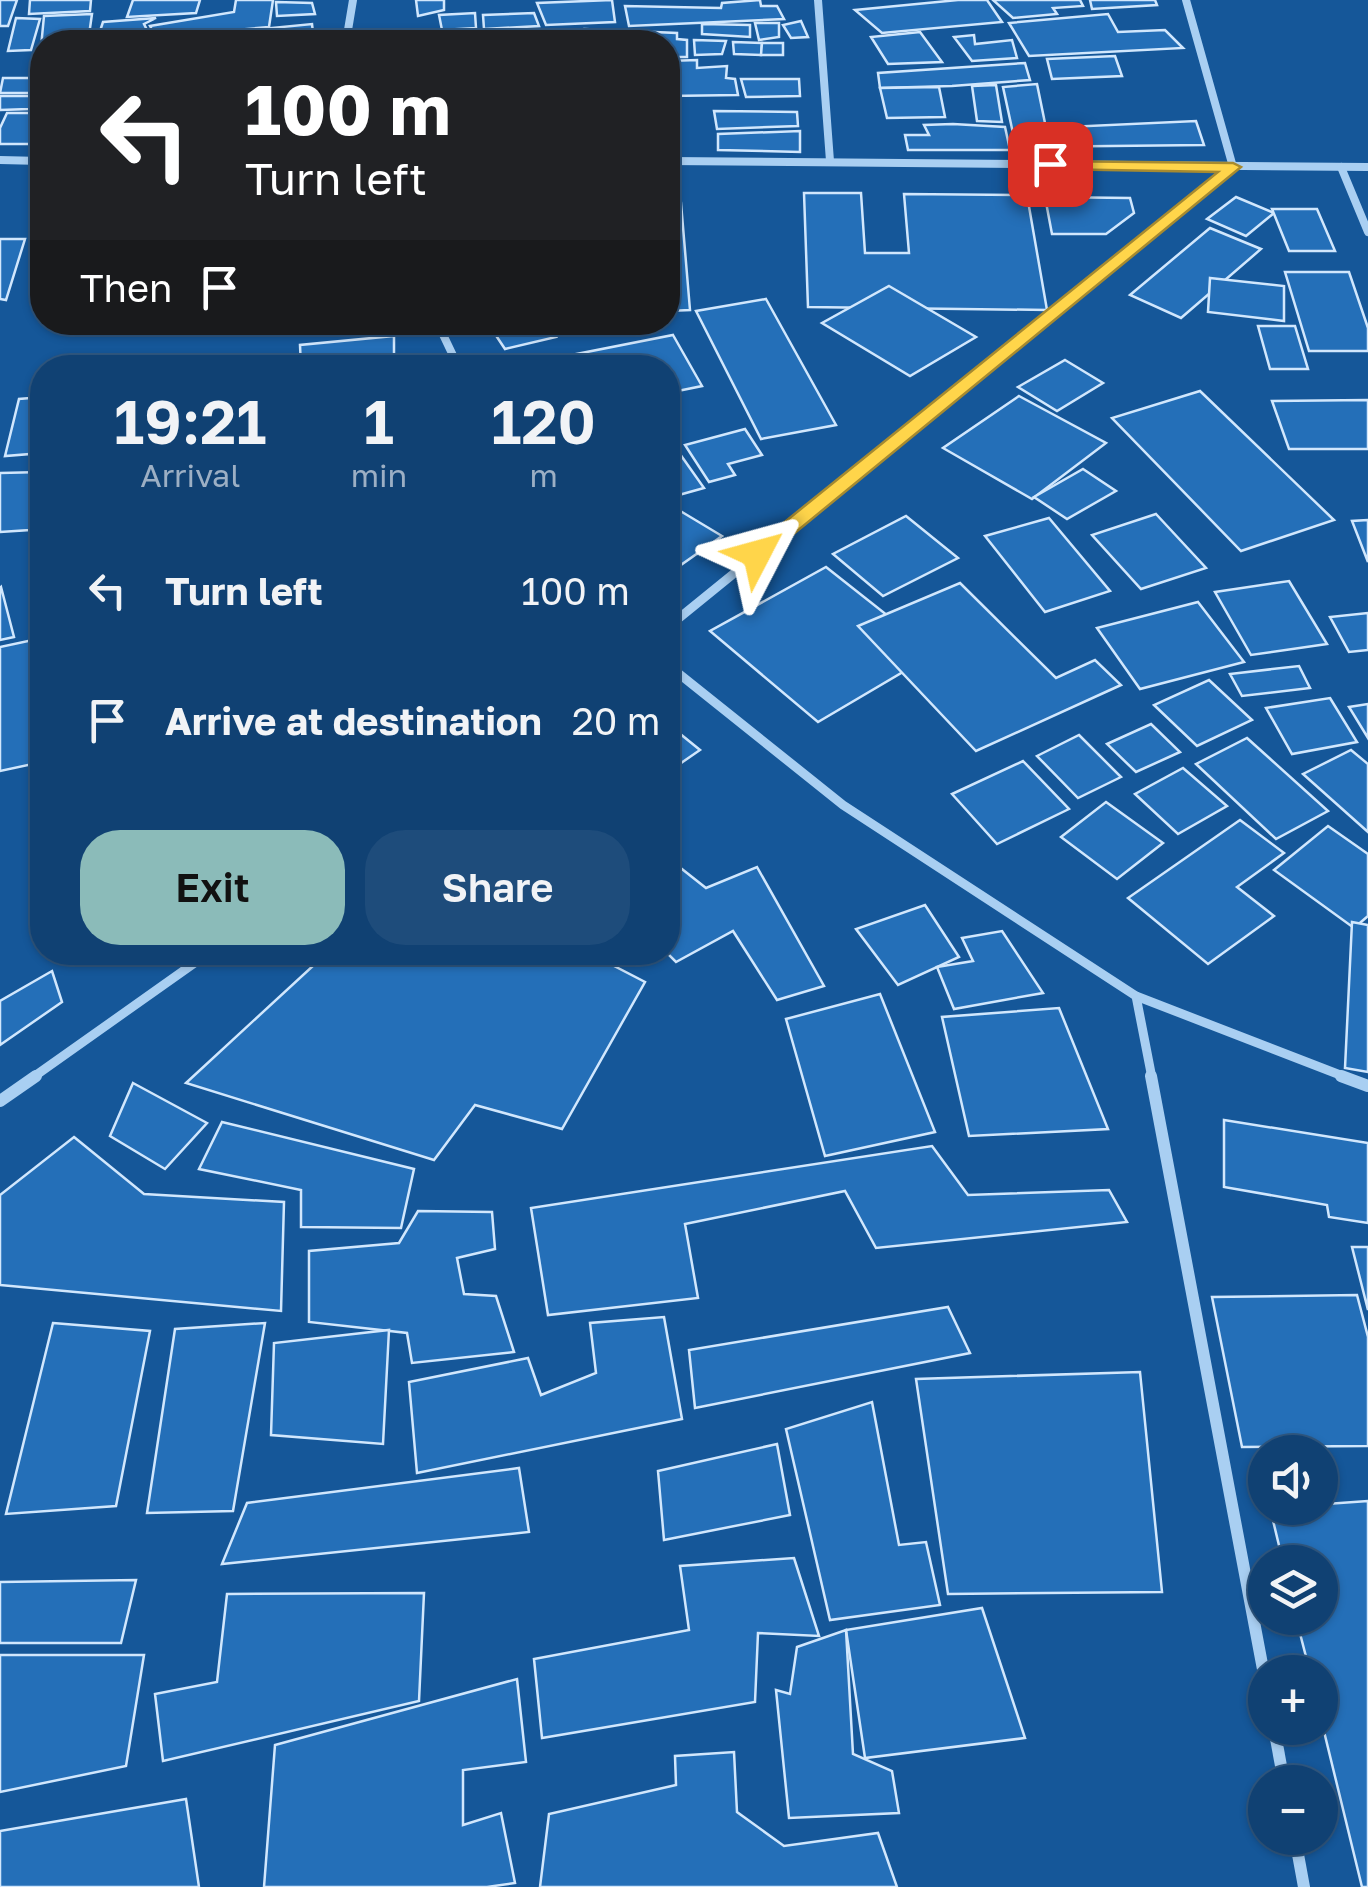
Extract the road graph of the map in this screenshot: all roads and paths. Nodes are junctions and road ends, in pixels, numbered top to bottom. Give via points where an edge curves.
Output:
1 (353, 0) edge
2 (818, 0) edge
3 (1186, 0) edge
4 (348, 30) edge
5 (0, 160) edge
6 (30, 161) edge
7 (680, 161) edge
8 (830, 161) junction
9 (1233, 167) junction
10 (1341, 167) junction
11 (1368, 168) edge
12 (1368, 232) edge
13 (680, 617) edge
14 (680, 675) edge
15 (192, 965) edge
16 (1136, 996) junction
17 (1368, 1086) edge
18 (0, 1101) edge
19 (1260, 1655) edge
20 (1298, 1855) edge
21 (1304, 1887) edge

1 - 4 street
2 - 8 street
3 - 9 street
5 - 6 street
7 - 8 street
8 - 9 street
9 - 10 street
9 - 13 street
10 - 11 street
10 - 12 street
14 - 16 street via 843,804
15 - 18 street
16 - 17 street
16 - 19 street
20 - 21 street

